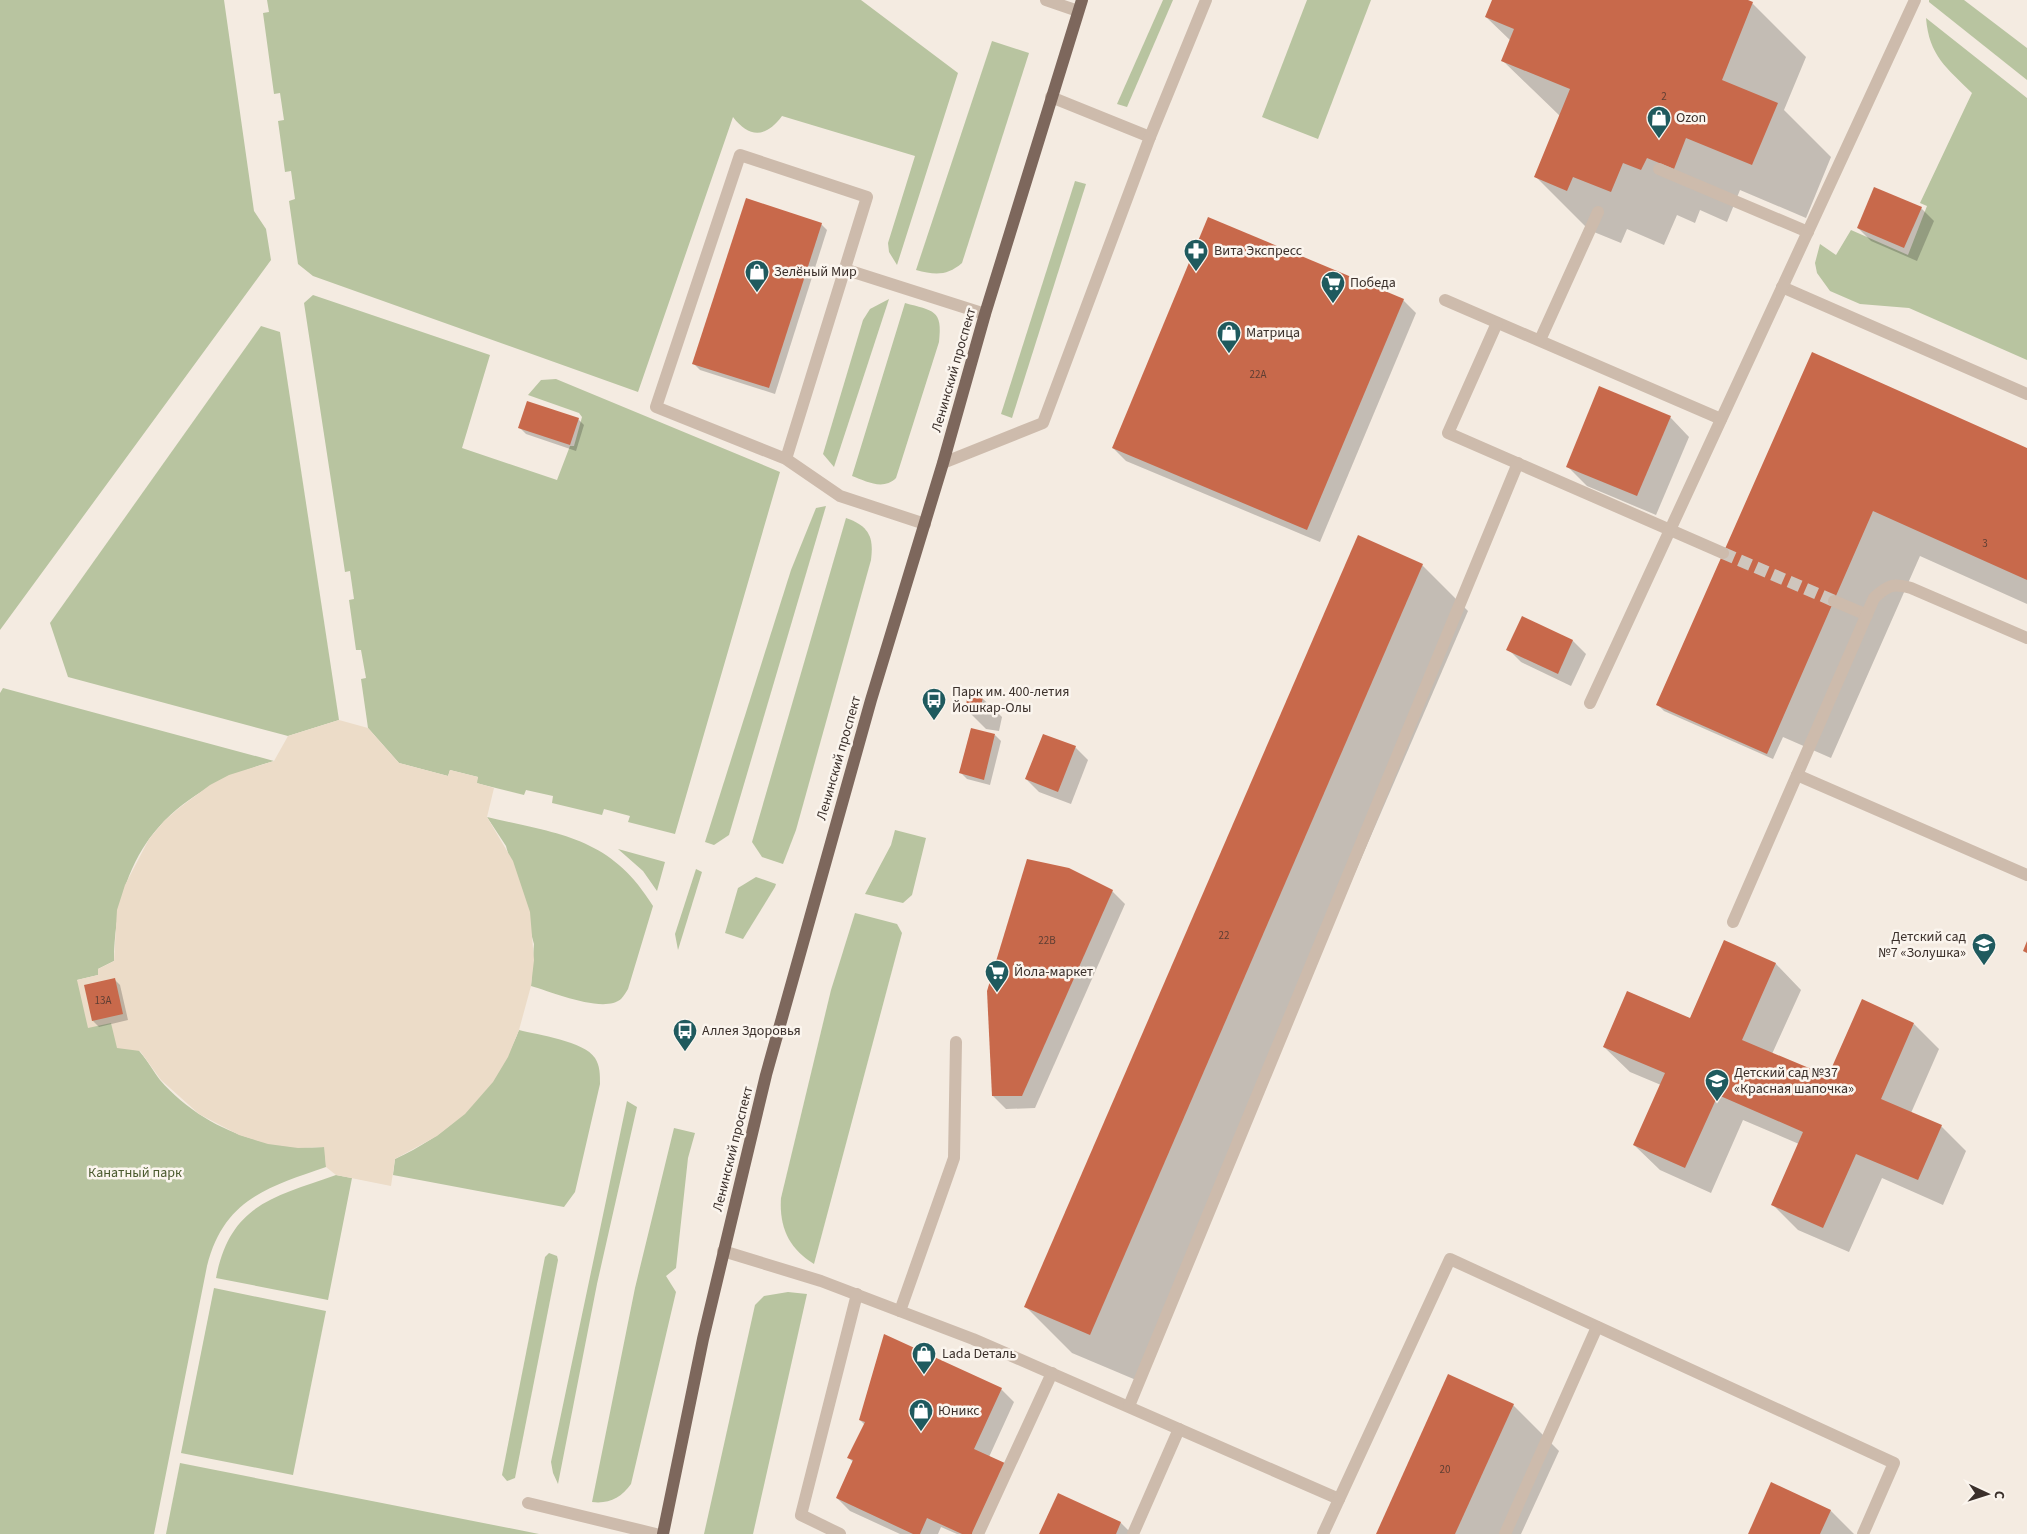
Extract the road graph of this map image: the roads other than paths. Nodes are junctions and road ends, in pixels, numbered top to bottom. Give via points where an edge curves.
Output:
1 (1046, 0) edge
2 (1206, 0) edge
3 (1913, 1) edge
4 (1080, 5) edge
5 (1051, 96) junction
6 (1150, 137) junction
7 (1659, 169) dead end
8 (1598, 212) dead end
9 (1808, 232) junction
10 (844, 268) junction
11 (1782, 287) junction
12 (1445, 300) dead end
13 (985, 314) junction
14 (1498, 322) junction
15 (1540, 340) junction
16 (2027, 394) edge
17 (1722, 419) junction
18 (786, 458) junction
19 (943, 463) junction
20 (1518, 463) junction
21 (925, 524) junction
22 (1670, 529) junction
23 (1724, 552) tunnel mouth
24 (1834, 602) tunnel mouth
25 (1867, 615) junction
26 (2027, 638) edge
27 (1590, 703) dead end
28 (1797, 775) junction
29 (2027, 875) edge
30 (1734, 922) dead end
31 (956, 1042) dead end
32 (723, 1252) junction
33 (858, 1294) junction
34 (900, 1311) junction
35 (1597, 1328) junction
36 (1052, 1373) junction
37 (1129, 1406) junction
38 (1179, 1429) junction
39 (1339, 1499) junction
40 (528, 1503) dead end
41 (656, 1534) edge
42 (663, 1534) edge
43 (840, 1534) edge
44 (978, 1534) edge
45 (1133, 1534) edge
46 (1323, 1534) edge
47 (1505, 1534) edge
48 (1863, 1534) edge

1 - 4 lane
2 - 6 lane
3 - 9 lane
4 - 5 main road, Ленинский проспект
5 - 6 lane
5 - 13 main road, Ленинский проспект
6 - 19 lane via 1043,423
7 - 9 lane
8 - 15 lane
9 - 11 lane
10 - 13 lane
10 - 18 lane
10 - 18 lane via 867,197 740,154 656,407
11 - 16 lane
11 - 17 lane
12 - 14 lane
13 - 19 main road, Ленинский проспект
14 - 15 lane
14 - 20 lane via 1448,433
15 - 17 lane
17 - 22 lane
18 - 21 lane via 840,496
19 - 21 main road, Ленинский проспект
20 - 22 lane
20 - 37 lane
21 - 32 main road, Ленинский проспект via 768,1066
22 - 23 lane
22 - 27 lane
24 - 25 lane
25 - 26 lane via 1874,598 1886,587 1899,585
25 - 28 lane
28 - 29 lane
28 - 30 lane
31 - 34 lane via 954,1158
32 - 33 lane
32 - 42 main road, Ленинский проспект
33 - 34 lane
33 - 43 lane via 801,1515
34 - 36 lane
35 - 39 lane via 1450,1259
35 - 47 lane
35 - 48 lane via 1894,1463
36 - 37 lane
36 - 44 lane
37 - 38 lane
38 - 39 lane
38 - 45 lane
39 - 46 lane
40 - 41 lane

